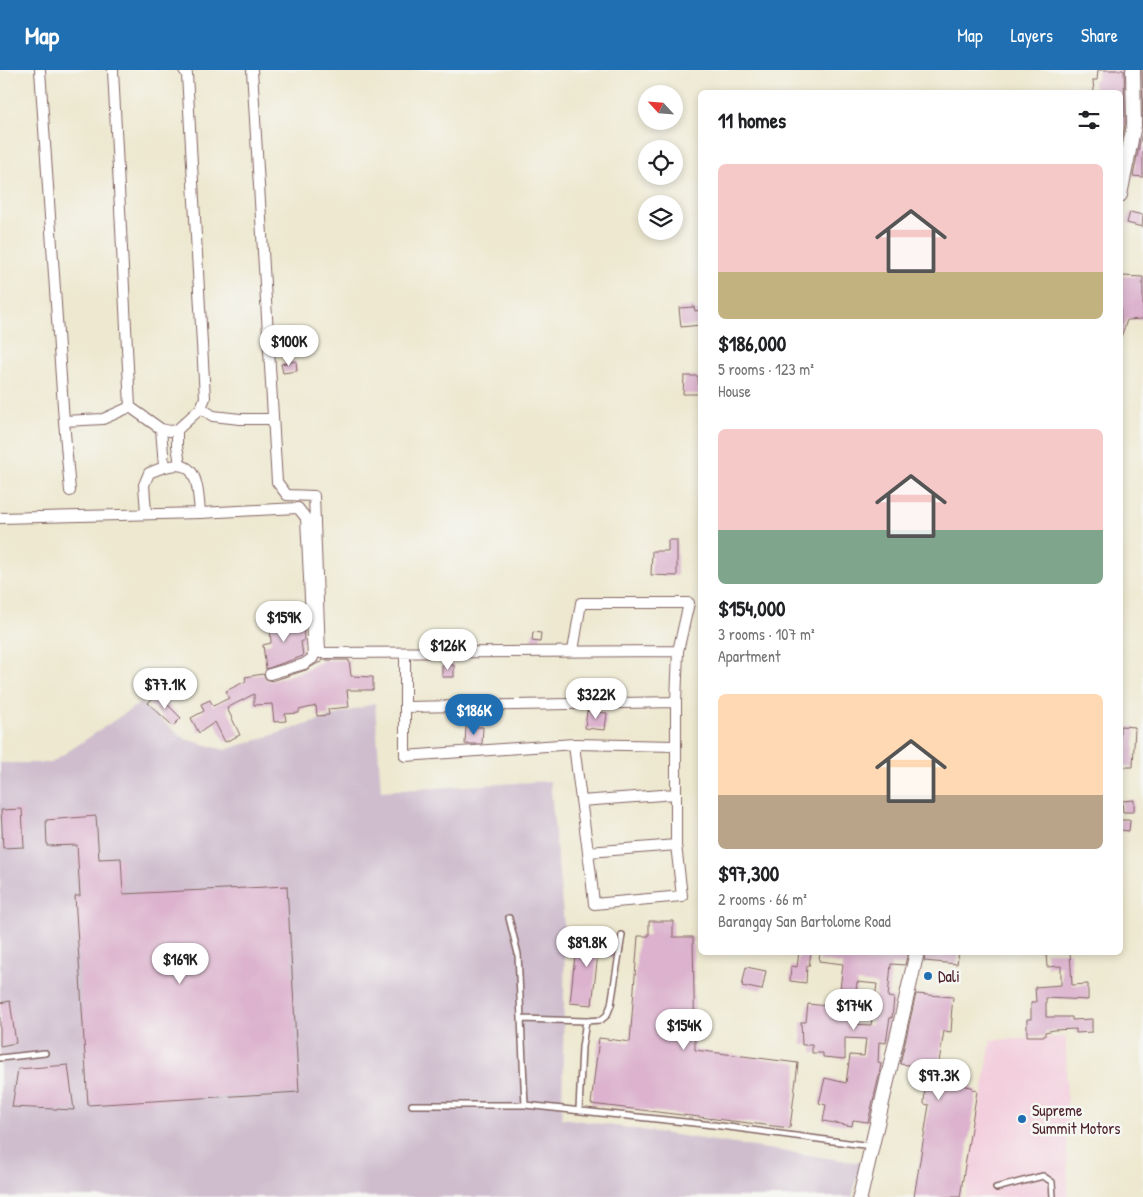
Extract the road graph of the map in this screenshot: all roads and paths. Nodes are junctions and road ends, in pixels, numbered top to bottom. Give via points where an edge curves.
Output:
1 (40, 70) edge
2 (113, 70) edge
3 (184, 70) edge
4 (252, 70) edge
5 (1133, 70) edge
6 (1123, 180) edge
7 (130, 407) junction
8 (201, 408) junction
9 (273, 419) junction
10 (64, 421) junction
11 (161, 429) junction
12 (177, 430) junction
13 (180, 464) junction
14 (164, 466) junction
15 (70, 491) dead end
16 (146, 513) junction
17 (200, 513) junction
18 (0, 518) edge
19 (574, 651) junction
20 (678, 651) junction
21 (404, 653) junction
22 (270, 674) dead end
23 (676, 702) junction
24 (405, 707) junction
25 (574, 744) junction
26 (675, 746) junction
27 (676, 794) junction
28 (581, 801) junction
29 (676, 845) junction
30 (589, 852) junction
31 (509, 918) dead end
32 (622, 935) dead end
33 (916, 955) edge
34 (521, 1019) junction
35 (586, 1021) junction
36 (46, 1053) dead end
37 (0, 1058) edge
38 (525, 1104) junction
39 (412, 1105) dead end
40 (579, 1110) junction
41 (871, 1146) junction
42 (996, 1188) dead end
43 (860, 1197) edge
44 (1053, 1197) edge

1 - 10 street
2 - 7 street
3 - 8 street via 187,74 205,398
4 - 9 street
5 - 6 street via 1134,125
7 - 10 street via 103,419
7 - 11 street
8 - 9 street via 213,416
8 - 12 street
9 - 21 street via 277,482 287,495 314,496 320,653
10 - 15 street
11 - 12 street
11 - 14 street
12 - 13 street
13 - 14 street
13 - 17 street via 191,471 198,483
14 - 16 street via 149,473 144,485
16 - 17 street
16 - 18 street
17 - 22 street via 298,508 306,518 313,658
19 - 20 street
19 - 20 street via 581,603 689,603
19 - 21 street
20 - 23 street
21 - 24 street
23 - 24 street
23 - 26 street
24 - 25 street via 405,756
25 - 26 street
25 - 28 street
26 - 27 street
27 - 28 street
27 - 29 street
28 - 30 street
29 - 30 street
29 - 30 street via 682,896 594,904
31 - 34 lane via 518,954
32 - 35 lane via 607,1015 601,1020
33 - 41 street
34 - 35 lane
34 - 38 lane
35 - 40 lane
36 - 37 lane
38 - 39 lane
38 - 40 lane
40 - 41 lane
41 - 43 street
42 - 44 lane via 1043,1176 1052,1182

